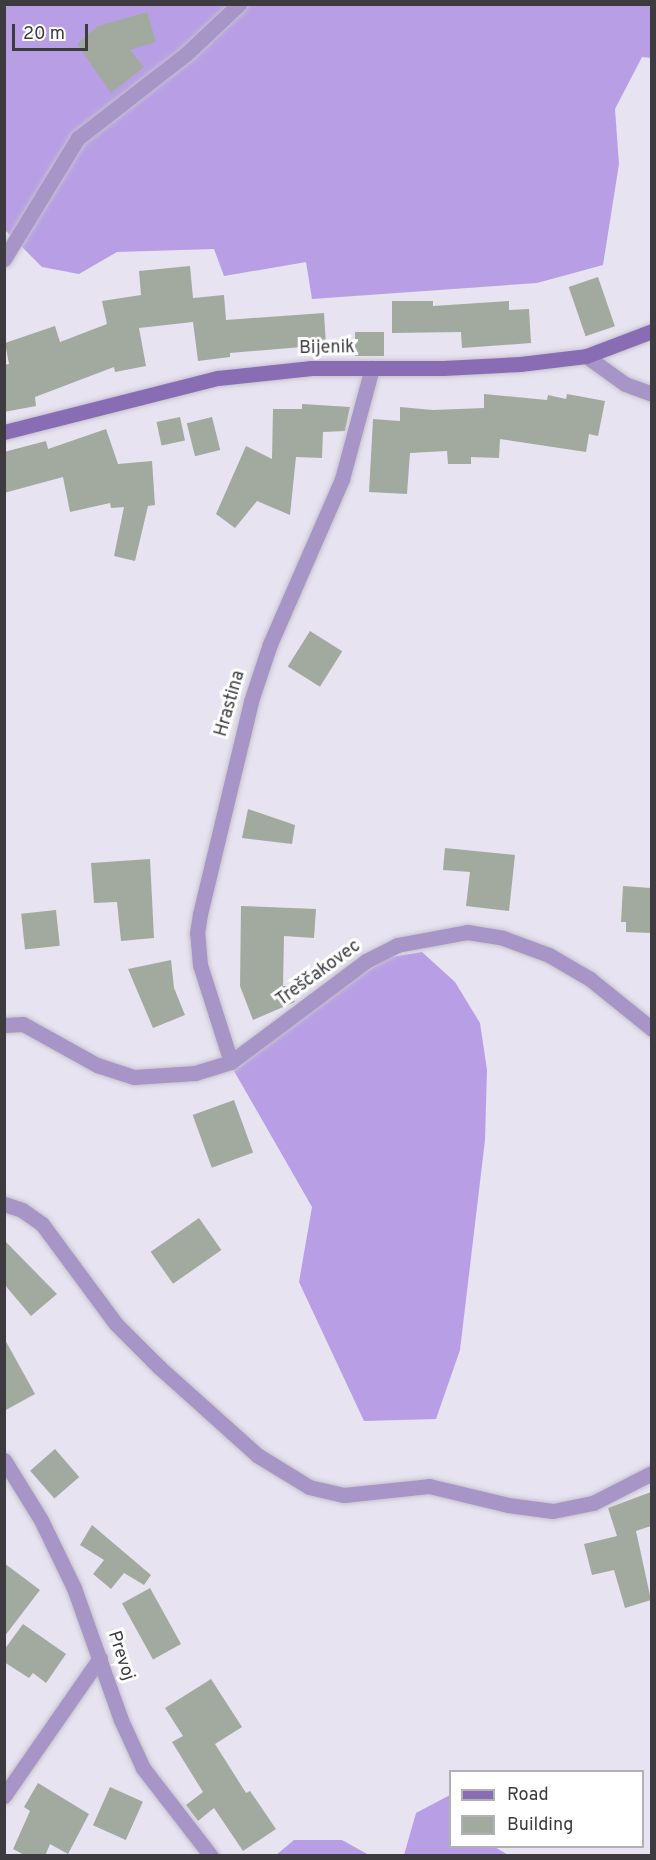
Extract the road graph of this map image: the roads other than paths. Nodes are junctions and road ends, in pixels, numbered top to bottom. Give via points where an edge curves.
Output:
1 (239, 4) edge
2 (4, 259) edge
3 (651, 331) edge
4 (586, 356) junction
5 (372, 368) junction
6 (651, 394) edge
7 (4, 432) edge
8 (4, 1025) edge
9 (651, 1029) edge
10 (231, 1062) junction
11 (4, 1204) edge
12 (4, 1460) edge
13 (651, 1473) edge
14 (100, 1658) junction
15 (4, 1796) edge
16 (211, 1856) edge

1 - 2 street via 186,54 78,138
3 - 4 main road, Bijenik
4 - 5 main road, Bijenik via 488,366
4 - 6 street via 625,384
5 - 7 main road, Bijenik via 264,371 218,378
5 - 10 street, Hrastina via 342,479 274,634 248,709 200,915 200,965
8 - 10 street, Treščakovec via 23,1024 97,1065 134,1077 195,1073
9 - 10 street, Treščakovec via 590,979 549,955 503,938 467,932 396,945 366,961
11 - 13 street via 22,1210 42,1224 116,1324 181,1388 257,1455 309,1487 344,1495 429,1486 508,1505 553,1511 593,1503
12 - 14 street, Prevoj via 58,1552
14 - 15 street
14 - 16 street, Prevoj via 143,1768

